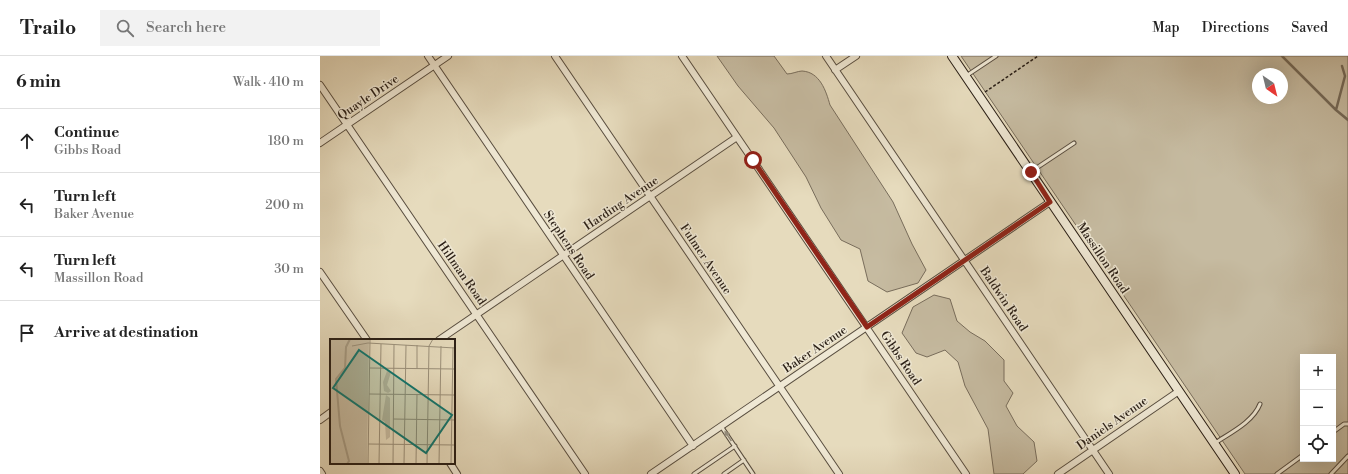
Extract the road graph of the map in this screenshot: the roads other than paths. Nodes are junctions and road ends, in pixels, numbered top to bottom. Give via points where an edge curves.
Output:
1 (428, 56) edge
2 (448, 56) edge
3 (555, 56) edge
4 (682, 56) edge
5 (826, 56) edge
6 (856, 56) edge
7 (952, 56) edge
8 (996, 56) edge
9 (434, 65) junction
10 (836, 70) junction
11 (966, 76) junction
12 (320, 85) edge
13 (348, 124) junction
14 (737, 137) junction
15 (320, 143) edge
16 (1074, 143) dead end
17 (1031, 172) junction
18 (650, 196) junction
19 (1050, 202) junction
20 (563, 256) junction
21 (965, 260) junction
22 (320, 272) edge
23 (477, 314) junction
24 (867, 327) junction
25 (366, 339) edge
26 (440, 339) edge
27 (779, 386) junction
28 (1179, 391) junction
29 (1260, 404) dead end
30 (330, 413) edge
31 (320, 420) edge
32 (1348, 424) edge
33 (721, 426) junction
34 (1336, 430) edge
35 (1214, 443) junction
36 (693, 446) junction
37 (735, 446) junction
38 (1093, 450) junction
39 (1348, 456) edge
40 (1300, 457) edge
41 (744, 460) junction
42 (451, 464) edge
43 (320, 471) edge
44 (322, 474) edge
45 (457, 474) edge
46 (584, 474) edge
47 (651, 474) edge
48 (694, 474) edge
49 (724, 474) edge
50 (753, 474) edge
51 (839, 474) edge
52 (966, 474) edge
53 (1058, 474) edge
54 (1110, 474) edge
55 (1235, 474) edge
56 (1277, 474) edge
57 (1331, 474) edge

1 - 9 street, Stephens Road
2 - 9 street, Quayle Drive
3 - 18 street, Fulmer Avenue
4 - 14 street, Gibbs Road
5 - 10 street, Baldwin Road
6 - 10 street
7 - 11 street, Massillon Road
8 - 11 lane
9 - 13 street, Quayle Drive
9 - 20 street, Stephens Road
10 - 21 street, Baldwin Road
11 - 17 street, Massillon Road
12 - 13 street, Hillman Road
13 - 15 street, Quayle Drive
13 - 23 street, Hillman Road
14 - 18 street, Harding Avenue
14 - 24 street, Gibbs Road
16 - 17 lane
17 - 19 street, Massillon Road
18 - 20 street, Harding Avenue
18 - 27 street, Fulmer Avenue
19 - 21 street, Baker Avenue
19 - 28 street, Massillon Road
20 - 23 street, Harding Avenue
20 - 36 street, Stephens Road
21 - 24 street, Baker Avenue
21 - 38 street, Baldwin Road
22 - 25 street
23 - 26 street, Harding Avenue
23 - 46 street, Hillman Road
24 - 27 street, Baker Avenue
24 - 52 street, Gibbs Road
27 - 33 street, Baker Avenue
27 - 51 street, Fulmer Avenue
28 - 35 street, Massillon Road
28 - 38 street, Daniels Avenue
29 - 35 lane via 1250,418
30 - 31 street
32 - 34 lane
33 - 36 street, Baker Avenue
37 -> 33 lane
35 - 55 street, Massillon Road
36 - 47 street, Baker Avenue
37 - 41 lane
37 - 48 lane
38 - 53 street, Daniels Avenue
38 - 54 street, Baldwin Road
39 - 57 lane
40 - 56 lane
41 - 49 lane
41 - 50 lane
42 - 45 street
43 - 44 street

